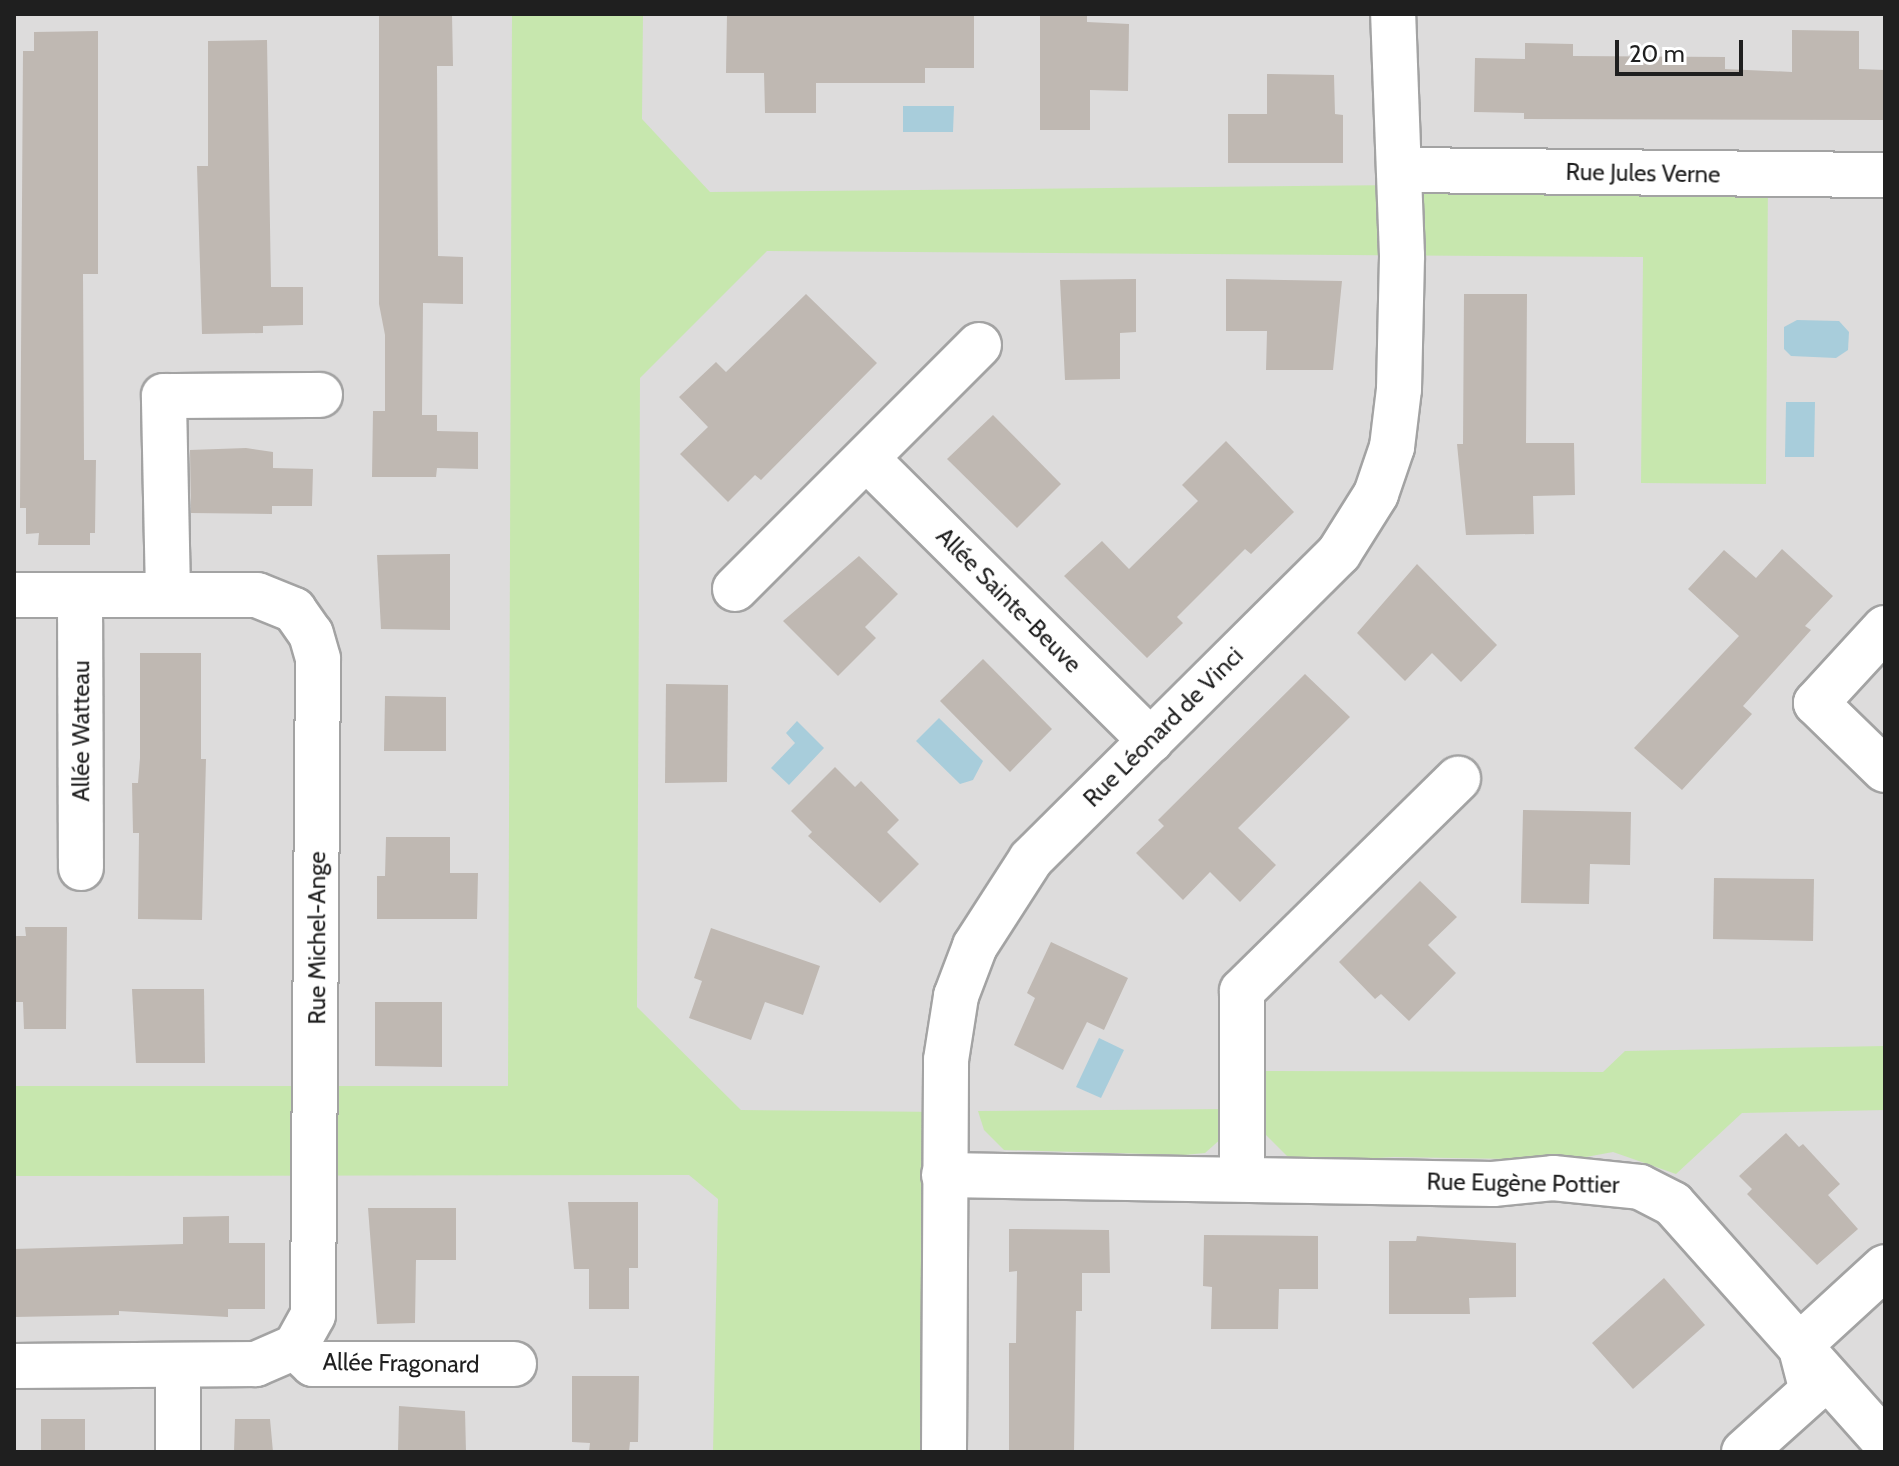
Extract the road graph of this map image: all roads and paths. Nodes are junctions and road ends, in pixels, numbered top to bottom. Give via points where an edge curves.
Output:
1 (1393, 14) edge
2 (1402, 170) junction
3 (1885, 175) edge
4 (979, 345) dead end
5 (320, 395) dead end
6 (867, 459) junction
7 (735, 589) dead end
8 (168, 593) junction
9 (14, 595) edge
10 (80, 595) junction
11 (1885, 628) edge
12 (1151, 741) junction
13 (1885, 770) edge
14 (1458, 779) dead end
15 (81, 868) dead end
16 (944, 1175) junction
17 (1242, 1176) junction
18 (1885, 1267) edge
19 (1800, 1345) junction
20 (295, 1347) junction
21 (514, 1364) dead end
22 (14, 1366) edge
23 (178, 1369) junction
24 (1885, 1442) edge
25 (178, 1452) edge
26 (944, 1452) edge
27 (1744, 1452) edge

1 - 2 street, Rue Léonard de Vinci
2 - 3 street, Rue Jules Verne
2 - 12 street, Rue Léonard de Vinci via 1399,389 1392,447 1376,494 1339,553
4 - 6 street
5 - 8 street via 164,396
6 - 7 street
6 - 12 street, Allée Sainte-Beuve
8 - 10 street, Rue Michel-Ange
8 - 20 street, Rue Michel-Ange via 257,595 282,602 304,621 318,659 317,1277 313,1315
9 - 10 street, Rue Michel-Ange
10 - 15 street, Allée Watteau
11 - 13 street via 1816,703
12 - 16 street, Rue Léonard de Vinci via 1025,866 975,946 956,996 947,1042
14 - 17 street via 1242,991
16 - 17 street, Rue Eugène Pottier
16 - 26 street, Rue Léonard de Vinci
17 - 19 street, Rue Eugène Pottier via 1493,1184 1603,1179 1640,1187 1673,1204
18 - 19 street
19 - 24 street, Rue Eugène Pottier
19 - 27 street via 1812,1391
20 - 21 street, Allée Fragonard via 313,1364
20 - 23 street via 256,1364
22 - 23 street
23 - 25 street

